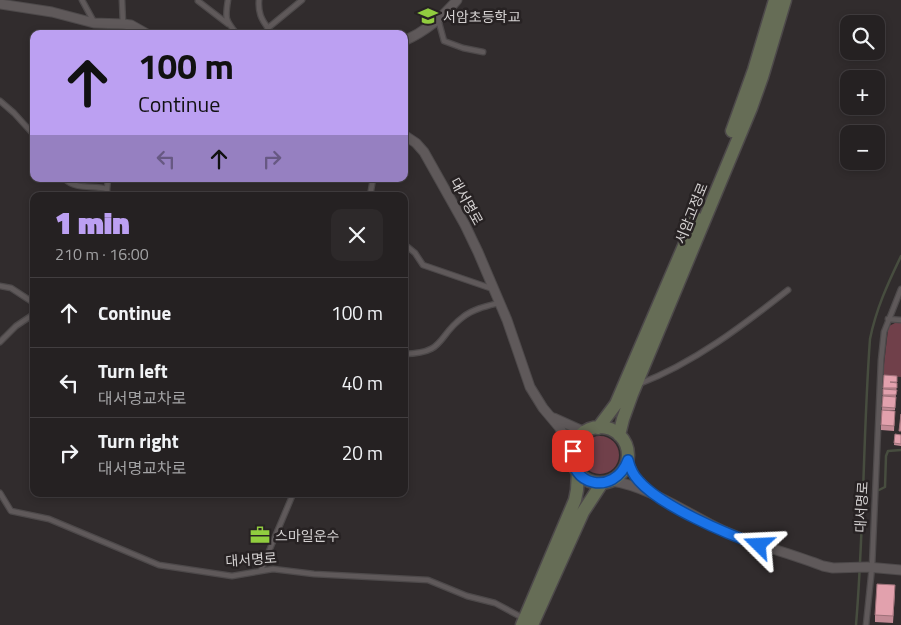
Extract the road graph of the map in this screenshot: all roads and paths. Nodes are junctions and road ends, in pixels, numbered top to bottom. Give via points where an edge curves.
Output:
1 (82, 0) edge
2 (122, 0) edge
3 (228, 0) edge
4 (259, 0) edge
5 (302, 0) edge
6 (457, 0) edge
7 (775, 0) edge
8 (784, 0) edge
9 (198, 1) edge
10 (0, 4) edge
11 (438, 19) junction
12 (94, 23) junction
13 (122, 24) junction
14 (228, 24) junction
15 (268, 28) joint
16 (138, 30) edge
17 (233, 30) edge
18 (408, 39) edge
19 (483, 52) dead end
20 (0, 102) edge
21 (30, 130) edge
22 (408, 138) edge
23 (68, 182) edge
24 (108, 182) edge
25 (107, 189) junction
26 (107, 192) edge
27 (408, 247) edge
28 (0, 286) edge
29 (494, 289) junction
30 (901, 289) edge
31 (788, 290) dead end
32 (30, 300) edge
33 (500, 303) junction
34 (30, 317) edge
35 (888, 319) junction
36 (901, 320) edge
37 (0, 342) edge
38 (408, 353) edge
39 (636, 385) junction
40 (552, 416) junction
41 (598, 428) junction
42 (585, 432) junction
43 (619, 435) junction
44 (573, 451) junction
45 (628, 460) junction
46 (578, 472) junction
47 (607, 482) junction
48 (0, 493) edge
49 (655, 496) junction
50 (292, 497) edge
51 (869, 567) junction
52 (262, 570) junction
53 (901, 570) edge
54 (526, 623) edge
55 (866, 625) edge

1 - 12 lane
2 - 13 lane
3 - 14 lane
4 - 15 lane via 258,10
5 - 15 lane
6 - 11 street
7 - 41 main road, 서암고정로 via 746,94 727,142 616,404
8 - 39 main road, 서암고정로 via 751,108
9 - 14 lane
10 - 12 street
11 - 18 street
11 - 19 lane via 444,41
12 - 13 street
13 - 16 street
14 - 17 lane
20 - 21 lane
22 - 29 street, 대서명로 via 424,152 465,225
23 - 25 lane
24 - 25 lane
25 - 26 lane
27 - 29 lane via 422,265
28 - 32 lane via 11,288
29 - 33 street, 대서명로
30 - 35 lane, 대서명로
31 - 39 lane via 684,363
33 - 38 lane via 463,316 430,350
33 - 40 street, 대서명로 via 530,387
34 - 37 lane
35 - 36 lane
35 - 51 lane, 대서명로 via 881,360
39 - 43 main road, 서암고정로
40 - 42 street
40 - 44 street, 대서명로
41 - 42 main road
41 - 43 main road via 612,430
42 - 44 main road via 578,438
43 - 45 main road via 625,442
44 - 46 main road
45 - 47 main road via 619,476
45 - 49 street via 634,475
46 - 47 main road via 593,482
46 - 54 main road via 575,500
47 - 49 street via 624,483
47 - 54 main road via 583,512
48 - 52 lane, 대서명로 via 11,511 49,519 158,565 232,576
49 - 51 street via 747,541 823,566
50 - 52 lane
51 - 53 street
51 - 55 lane, 대서명로
52 - 54 lane, 대서명로 via 428,580 495,603

